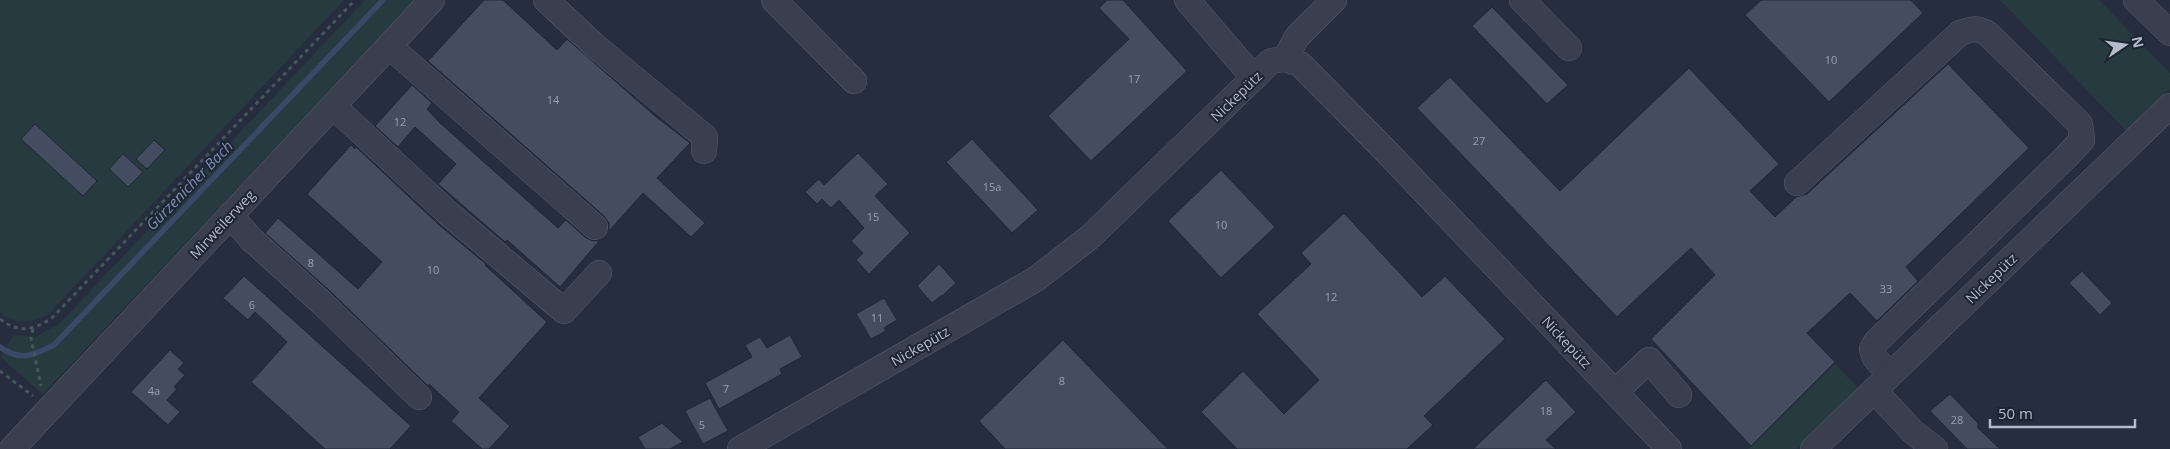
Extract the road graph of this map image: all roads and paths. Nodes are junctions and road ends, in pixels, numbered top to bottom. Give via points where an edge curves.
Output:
1 (355, 0) edge
2 (432, 0) edge
3 (546, 0) edge
4 (774, 0) edge
5 (1187, 0) edge
6 (1334, 0) edge
7 (1522, 0) edge
8 (2136, 0) edge
9 (2170, 33) edge
10 (389, 46) junction
11 (1569, 48) dead end
12 (1285, 59) junction
13 (1254, 78) junction
14 (854, 81) dead end
15 (332, 106) junction
16 (2170, 106) edge
17 (704, 151) dead end
18 (2064, 159) junction
19 (1797, 183) dead end
20 (2088, 184) junction
21 (230, 216) junction
22 (596, 227) dead end
23 (599, 273) dead end
24 (0, 319) edge
25 (32, 329) junction
26 (37, 367) dead end
27 (0, 371) edge
28 (1882, 383) junction
29 (1615, 392) junction
30 (1679, 395) dead end
31 (419, 397) dead end
32 (48, 408) junction
33 (12, 449) edge
34 (740, 449) edge
35 (1669, 449) edge
36 (1813, 449) edge
37 (1935, 449) edge

1 - 25 path via 51,319
2 - 10 street, Mirweilerweg
3 - 17 street via 595,46 705,137
4 - 14 street
5 - 13 street
6 - 12 street via 1296,37
7 - 11 street
8 - 9 street
10 - 15 street, Mirweilerweg
10 - 22 street
12 - 13 street, Nickepütz via 1271,61
12 - 29 street, Nickepütz via 1300,64
13 - 34 street, Nickepütz via 1090,237 1036,279
15 - 21 street, Mirweilerweg
15 - 23 street via 462,225 564,311
16 - 20 street, Nickepütz
18 - 19 street via 2082,140 2080,124 1988,34 1980,29 1971,29 1960,33
18 - 20 street
18 - 28 street via 1876,342 1872,349
20 - 28 street, Nickepütz
21 - 31 street
21 - 32 street, Mirweilerweg
24 - 25 path via 10,327
25 - 26 path
27 - 32 path
28 - 36 street, Nickepütz
28 - 37 street via 1913,432
29 - 30 street via 1649,360
29 - 35 street, Nickepütz
32 - 33 street, Mirweilerweg

